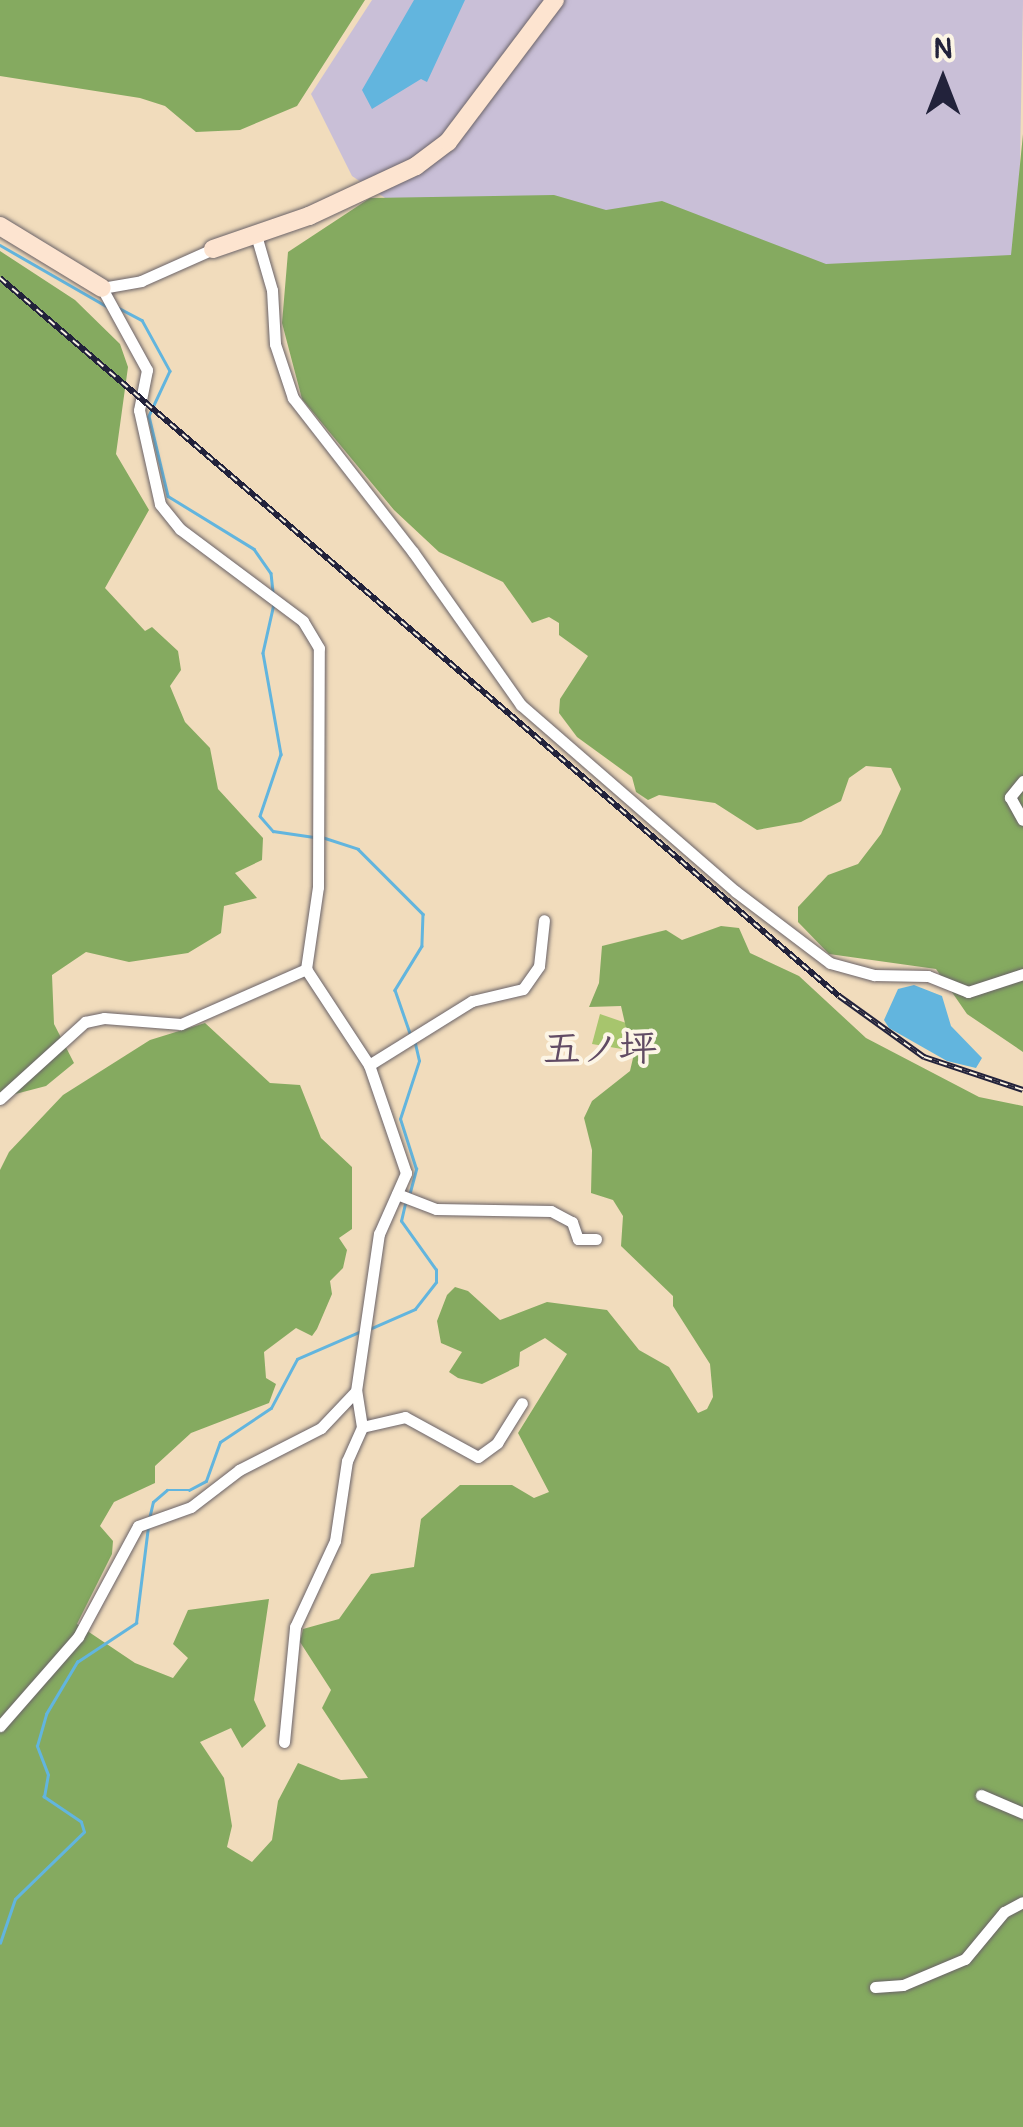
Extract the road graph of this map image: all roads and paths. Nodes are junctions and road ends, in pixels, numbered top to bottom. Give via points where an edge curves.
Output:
1 (555, 0) edge
2 (0, 226) edge
3 (256, 235) junction
4 (213, 250) joint
5 (104, 292) junction
6 (1023, 781) edge
7 (1023, 820) edge
8 (544, 920) dead end
9 (306, 969) junction
10 (1023, 974) edge
11 (369, 1065) junction
12 (0, 1099) edge
13 (398, 1194) junction
14 (596, 1239) dead end
15 (356, 1391) junction
16 (522, 1403) dead end
17 (362, 1427) junction
18 (0, 1726) edge
19 (284, 1742) dead end
20 (981, 1795) dead end
21 (1023, 1812) edge
22 (1023, 1902) edge
23 (875, 1987) dead end

1 - 3 street via 448,142 416,166
2 - 5 street
3 - 4 street
3 - 10 street via 272,290 275,344 293,398 432,577 505,690 810,952 851,971 913,976 968,992
4 - 5 street
5 - 9 street via 147,370 140,410 160,504 180,529 303,620 320,648 318,888
6 - 7 street via 1010,797
8 - 11 street via 539,966 524,990 472,1001
9 - 11 street
9 - 12 street via 181,1024 85,1022
11 - 13 street via 406,1162
13 - 14 street via 436,1209 551,1211 572,1222 578,1239
13 - 15 street via 379,1234
15 - 17 street
15 - 18 street via 320,1428 239,1470 191,1507 138,1526 78,1637
16 - 17 street via 496,1443 478,1457 405,1417
17 - 19 street via 346,1461 328,1561 302,1600 295,1627
20 - 21 street
22 - 23 street via 1004,1912 965,1960 903,1985

